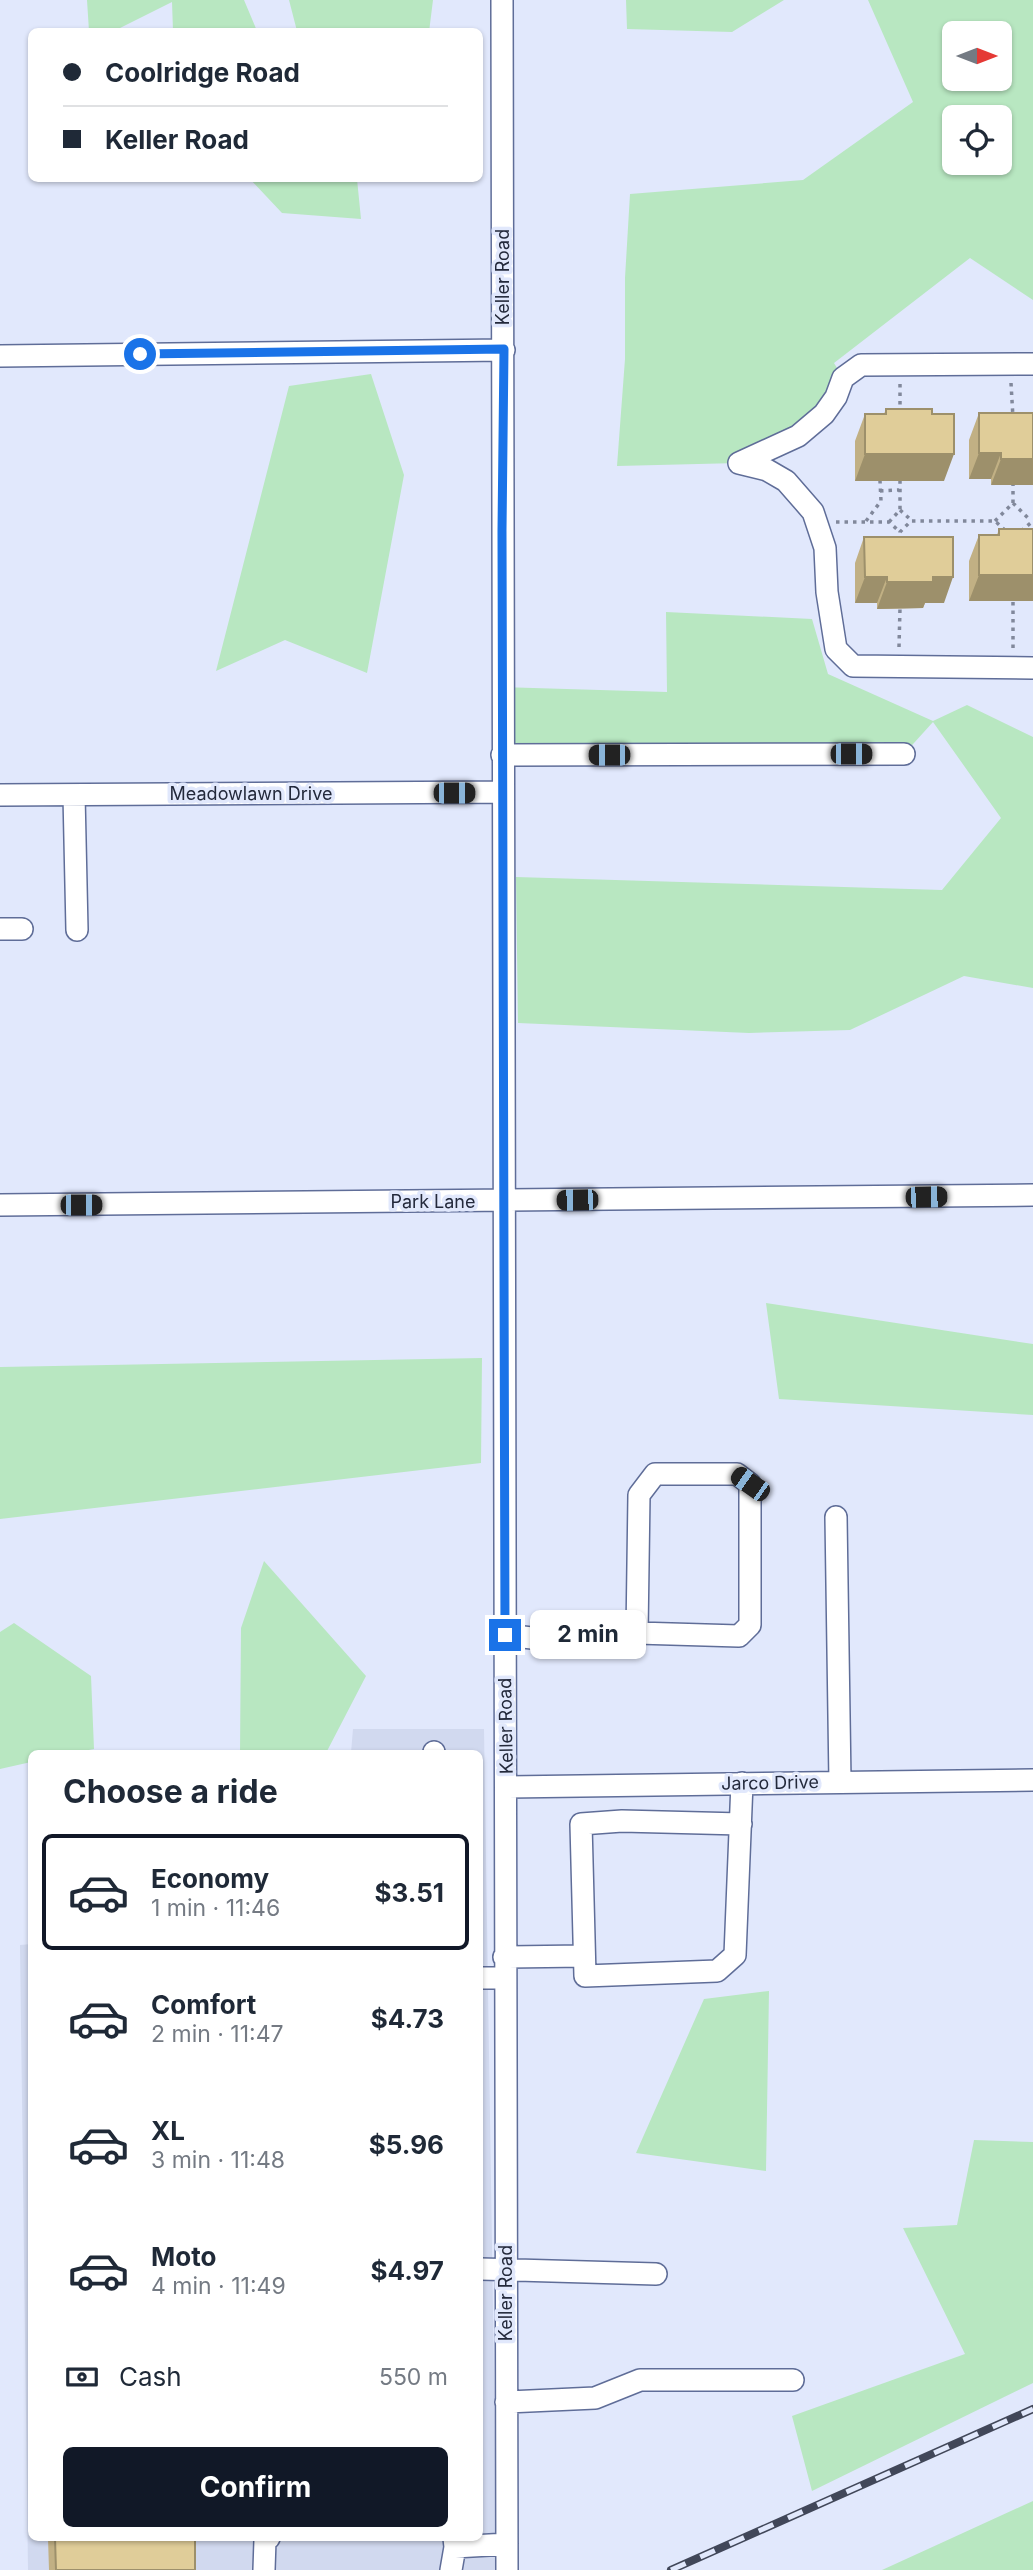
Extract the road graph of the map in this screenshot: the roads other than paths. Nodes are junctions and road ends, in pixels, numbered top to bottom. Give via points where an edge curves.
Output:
1 (502, 0) edge
2 (504, 349) junction
3 (0, 356) edge
4 (1033, 364) edge
5 (1023, 668) edge
6 (904, 754) dead end
7 (502, 755) junction
8 (502, 792) junction
9 (74, 795) junction
10 (0, 796) edge
11 (0, 929) edge
12 (22, 929) dead end
13 (77, 930) dead end
14 (1033, 1195) edge
15 (504, 1201) junction
16 (0, 1206) edge
17 (836, 1517) dead end
18 (637, 1633) junction
19 (505, 1635) junction
20 (1033, 1780) edge
21 (839, 1782) junction
22 (743, 1783) junction
23 (507, 1787) junction
24 (741, 1824) junction
25 (584, 1956) junction
26 (505, 1967) junction
27 (483, 1977) edge
28 (483, 2269) edge
29 (507, 2269) junction
30 (656, 2274) dead end
31 (793, 2380) dead end
32 (506, 2402) junction
33 (265, 2541) edge
34 (455, 2542) edge
35 (507, 2544) junction
36 (264, 2570) edge
37 (451, 2570) edge
38 (507, 2570) edge

1 - 2 street, Keller Road
2 - 3 street
2 - 7 street, Keller Road
4 - 5 street via 861,365 843,378 824,414 799,436 739,464 767,470 786,481 813,512 825,548 836,649 853,666
6 - 7 street
7 - 8 street, Keller Road
8 - 9 street, Meadowlawn Drive
8 - 15 street, Keller Road
9 - 10 street, Meadowlawn Drive
9 - 13 street
11 - 12 street
14 - 15 street, Park Lane
15 - 16 street, Park Lane
15 - 19 street, Keller Road
17 - 21 street
18 - 18 street via 639,1495 655,1475 737,1474 750,1484 750,1625 738,1636
18 - 19 street
19 - 23 street, Keller Road
20 - 21 street, Jarco Drive
21 - 22 street, Jarco Drive
22 - 23 street, Jarco Drive
22 - 24 street
23 - 26 street, Keller Road
24 - 25 street via 581,1824
24 - 25 street via 734,1955 717,1971 585,1976
25 - 26 street
26 - 27 street
26 - 29 street, Keller Road
28 - 29 street
29 - 30 street
29 - 32 street, Keller Road
31 - 32 street via 640,2380 595,2398
32 - 35 street, Keller Road
33 - 36 street
34 - 35 street
34 - 37 street
35 - 38 street, Keller Road

